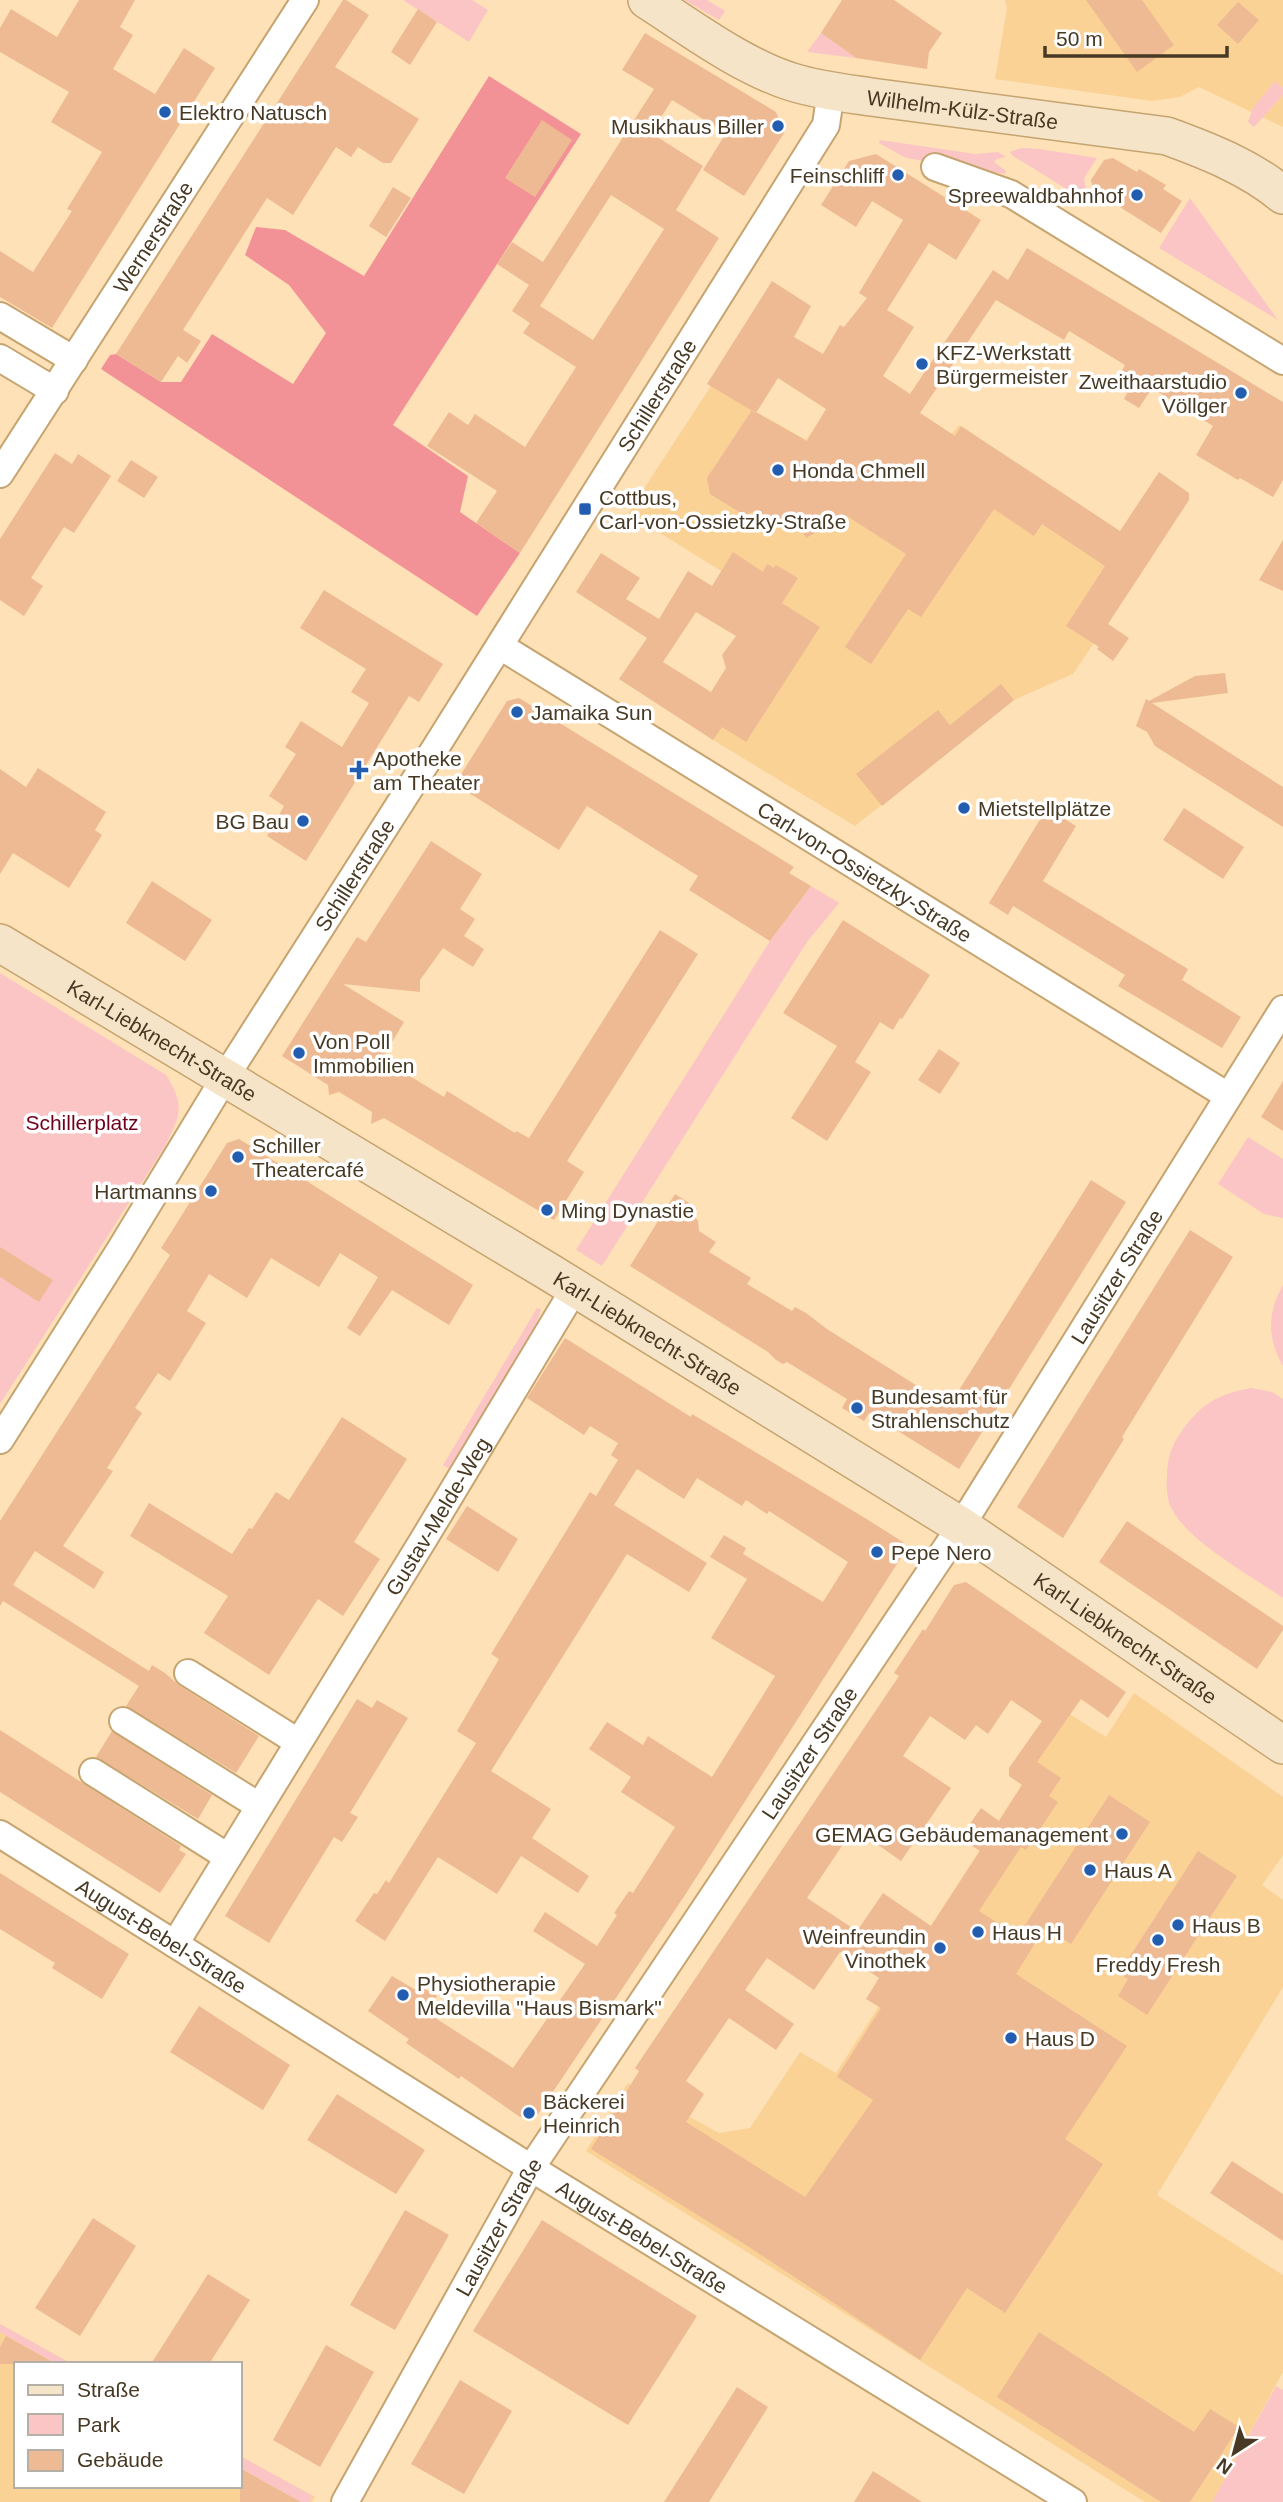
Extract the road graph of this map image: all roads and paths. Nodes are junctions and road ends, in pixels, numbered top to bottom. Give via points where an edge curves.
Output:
1 (305, 0) edge
2 (647, 0) edge
3 (831, 91) junction
4 (934, 167) dead end
5 (1283, 195) edge
6 (0, 316) edge
7 (0, 358) edge
8 (74, 360) junction
9 (1283, 360) edge
10 (55, 391) junction
11 (0, 474) edge
12 (500, 646) junction
13 (0, 943) edge
14 (1283, 1009) edge
15 (224, 1079) junction
16 (1228, 1096) junction
17 (575, 1288) junction
18 (0, 1440) edge
19 (961, 1526) junction
20 (188, 1673) dead end
21 (123, 1721) dead end
22 (298, 1742) junction
23 (1283, 1745) edge
24 (93, 1772) dead end
25 (259, 1806) junction
26 (0, 1834) edge
27 (228, 1857) junction
28 (174, 1944) junction
29 (531, 2168) junction
30 (345, 2502) edge
31 (1073, 2502) edge

1 - 8 street, Wernerstraße
2 - 3 main road, Wilhelm-Külz-Straße via 746,60 791,82
3 - 5 main road, Wilhelm-Külz-Straße via 1167,136 1244,168
3 - 12 street, Schillerstraße via 826,125
4 - 9 street via 1011,194
6 - 8 street
7 - 10 street
8 - 10 street, Wernerstraße
10 - 11 street, Wernerstraße
12 - 15 street, Schillerstraße
12 - 16 street, Carl-von-Ossietzky-Straße
13 - 15 main road, Karl-Liebknecht-Straße
14 - 16 street, Lausitzer Straße
15 - 17 main road, Karl-Liebknecht-Straße
15 - 18 street, Schillerstraße
16 - 19 street, Lausitzer Straße
17 - 19 main road, Karl-Liebknecht-Straße
17 - 22 street, Gustav-Melde-Weg
19 - 23 main road, Karl-Liebknecht-Straße
19 - 29 street, Lausitzer Straße
20 - 22 street
21 - 25 street
22 - 25 street, Gustav-Melde-Weg
24 - 27 street
25 - 27 street, Gustav-Melde-Weg
26 - 28 street, August-Bebel-Straße
27 - 28 street, Gustav-Melde-Weg
28 - 29 street, August-Bebel-Straße
29 - 30 street, Lausitzer Straße
29 - 31 street, August-Bebel-Straße

